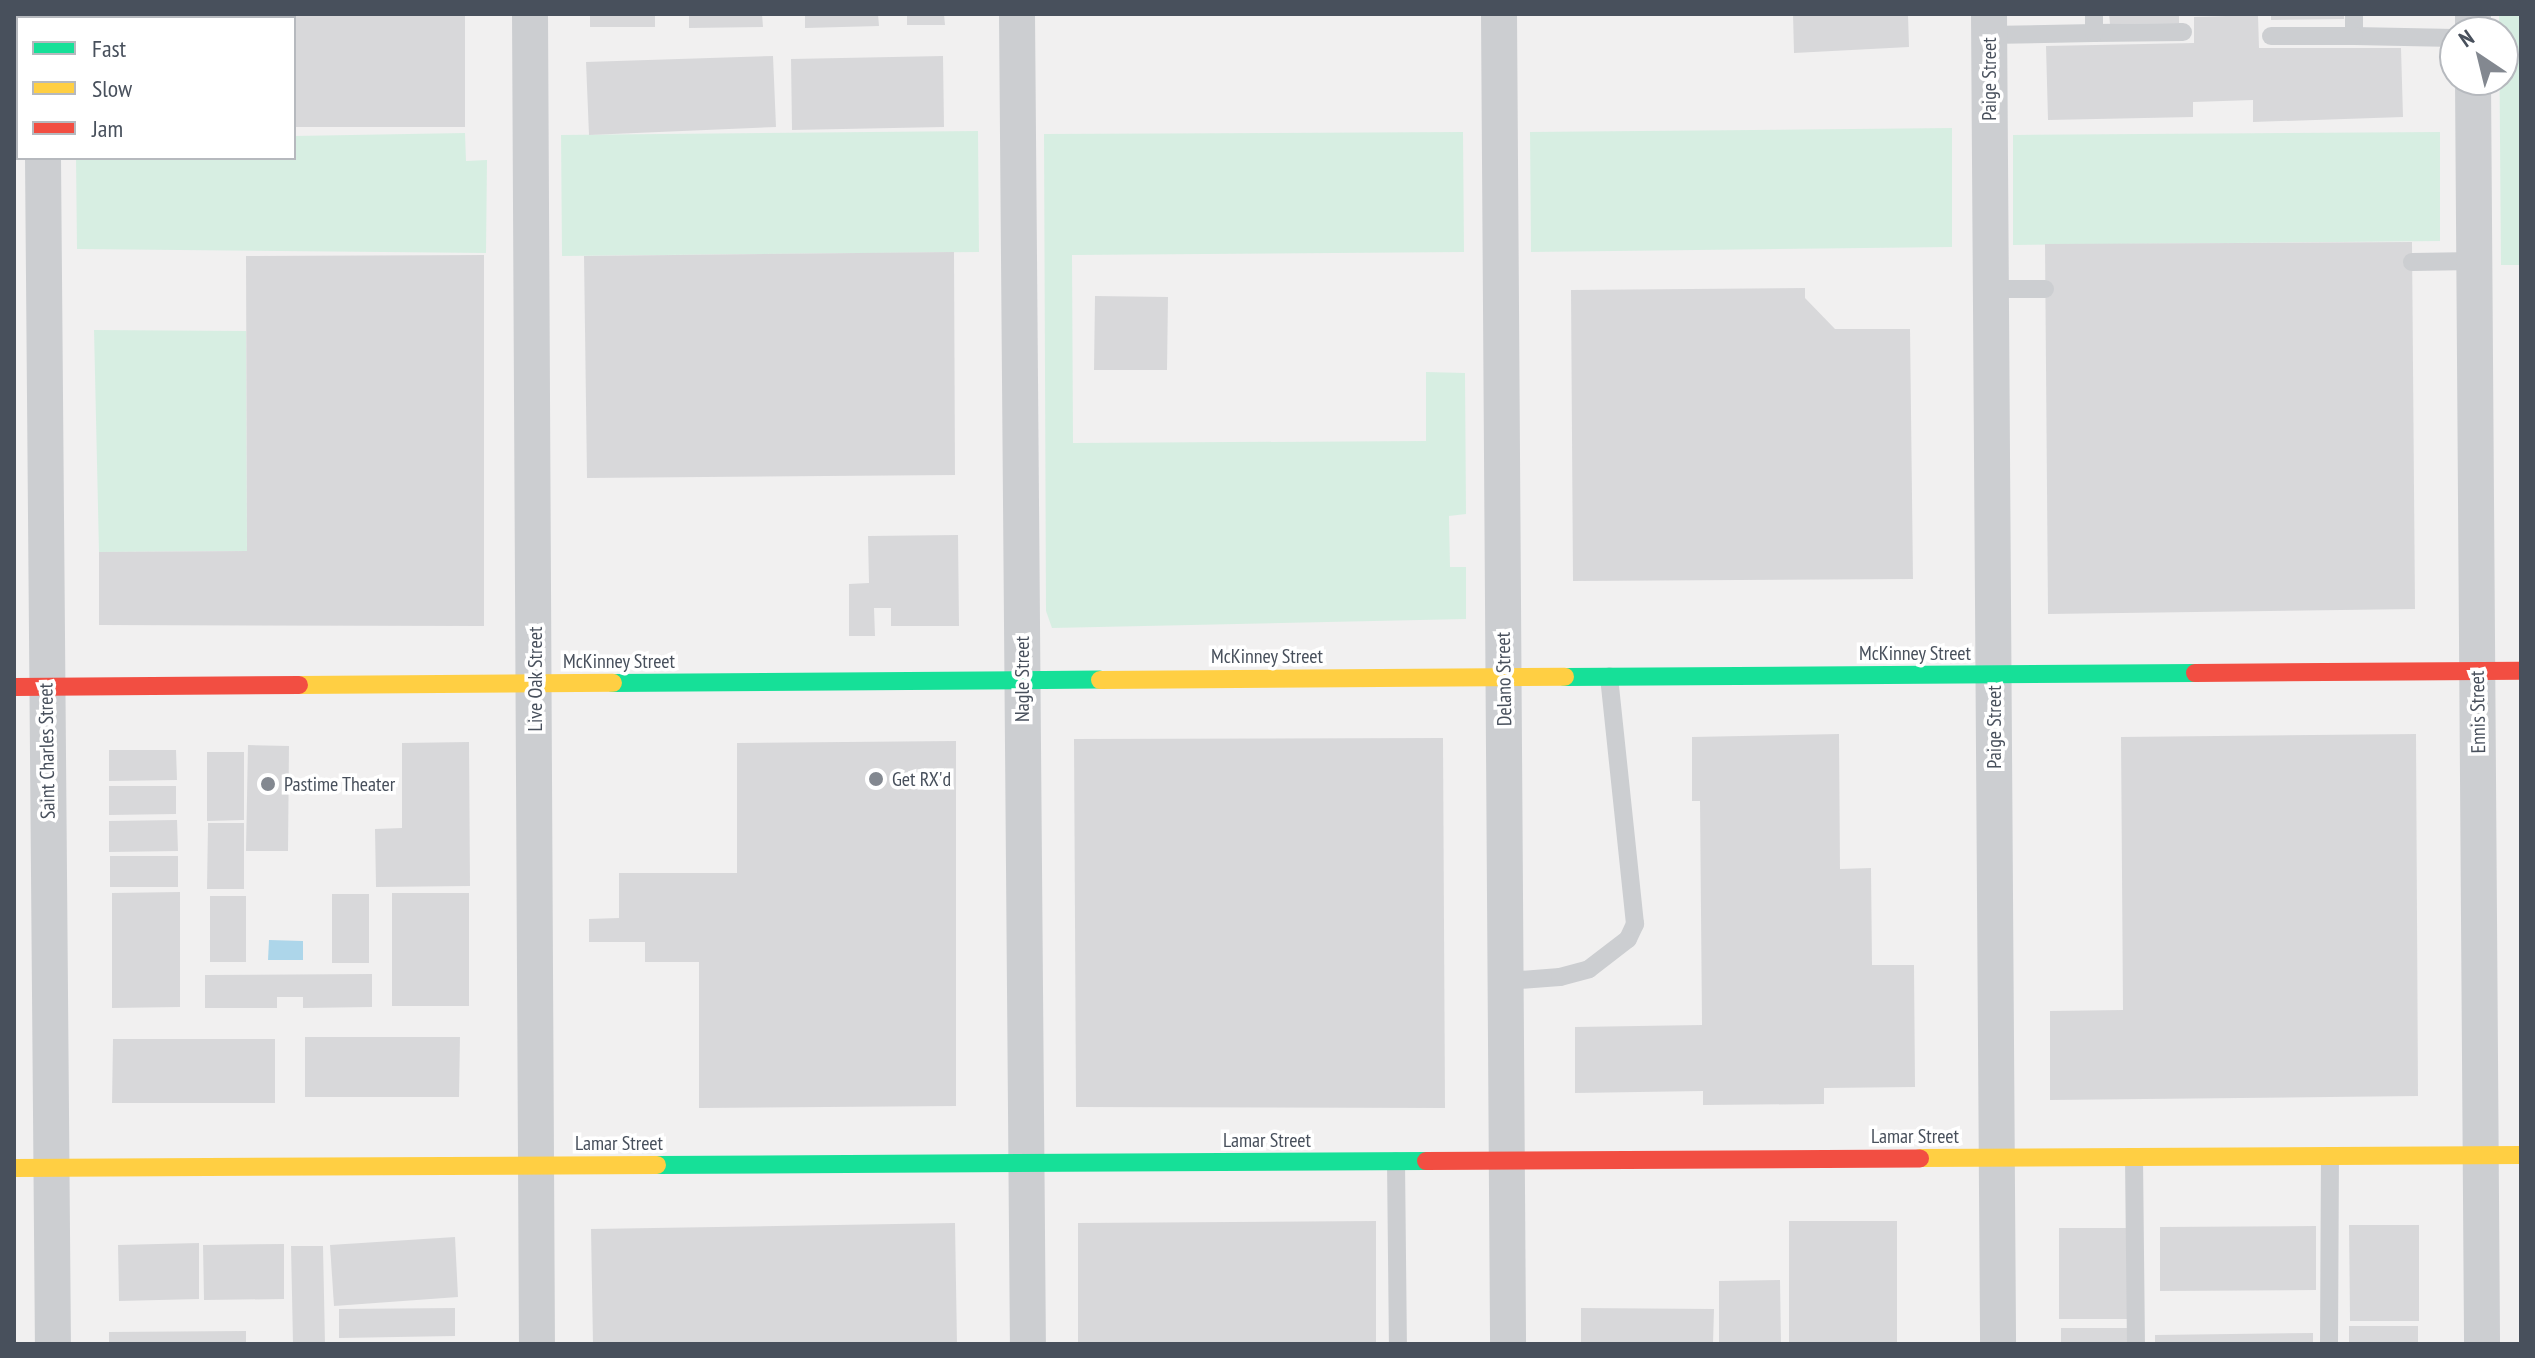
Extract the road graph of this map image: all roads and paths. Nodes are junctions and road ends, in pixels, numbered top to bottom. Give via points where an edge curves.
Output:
1 (530, 14) edge
2 (1017, 14) edge
3 (1499, 14) edge
4 (2094, 14) edge
5 (2354, 14) edge
6 (1989, 24) edge
7 (2183, 32) dead end
8 (2094, 33) junction
9 (2271, 36) dead end
10 (2354, 36) junction
11 (2439, 38) edge
12 (2473, 96) edge
13 (43, 160) edge
14 (2474, 261) junction
15 (2412, 262) dead end
16 (1990, 289) junction
17 (2045, 289) dead end
18 (2477, 671) junction
19 (2521, 671) edge
20 (1993, 675) junction
21 (1609, 676) junction
22 (1503, 677) junction
23 (1022, 680) junction
24 (533, 683) junction
25 (30, 687) edge
26 (1506, 981) junction
27 (2483, 1155) junction
28 (2521, 1155) edge
29 (2330, 1156) junction
30 (2134, 1157) junction
31 (1997, 1158) junction
32 (1507, 1160) junction
33 (1396, 1161) junction
34 (1029, 1163) junction
35 (536, 1165) junction
36 (14, 1168) edge
37 (52, 1168) junction
38 (53, 1344) edge
39 (537, 1344) edge
40 (1028, 1344) edge
41 (1398, 1344) edge
42 (1508, 1344) edge
43 (1998, 1344) edge
44 (2136, 1344) edge
45 (2329, 1344) edge
46 (2482, 1344) edge

1 - 24 street, Live Oak Street
2 - 23 street, Nagle Street
3 - 22 street, Delano Street
4 - 8 lane
5 - 10 lane
6 - 8 lane
6 - 16 street, Paige Street
7 - 8 lane
9 - 10 lane
10 - 11 lane
12 - 14 street, Ennis Street
13 - 25 street, Saint Charles Street
14 - 15 lane
14 - 18 street, Ennis Street
16 - 17 lane
16 - 20 street, Paige Street
18 - 19 street, McKinney Street
18 - 20 street, McKinney Street
18 - 27 street, Ennis Street
20 - 21 street, McKinney Street
20 - 31 street, Paige Street
21 - 22 street, McKinney Street
21 - 26 lane via 1635,924 1628,939 1589,969
22 - 23 street, McKinney Street
22 - 26 street, Delano Street
23 - 24 street, McKinney Street
23 - 34 street, Nagle Street
24 - 25 street, McKinney Street
24 - 35 street, Live Oak Street
25 - 37 street, Saint Charles Street
26 - 32 street, Delano Street
27 - 28 street, Lamar Street
27 - 29 street, Lamar Street
27 - 46 street, Ennis Street
29 - 30 street, Lamar Street
29 - 45 lane
30 - 31 street, Lamar Street
30 - 44 lane
31 - 32 street, Lamar Street
31 - 43 street, Paige Street
32 - 33 street, Lamar Street
32 - 42 street, Delano Street
33 - 34 street, Lamar Street
33 - 41 lane
34 - 35 street, Lamar Street
34 - 40 street, Nagle Street
35 - 37 street, Lamar Street
35 - 39 street, Live Oak Street
36 - 37 street, Lamar Street
37 - 38 street, Saint Charles Street

